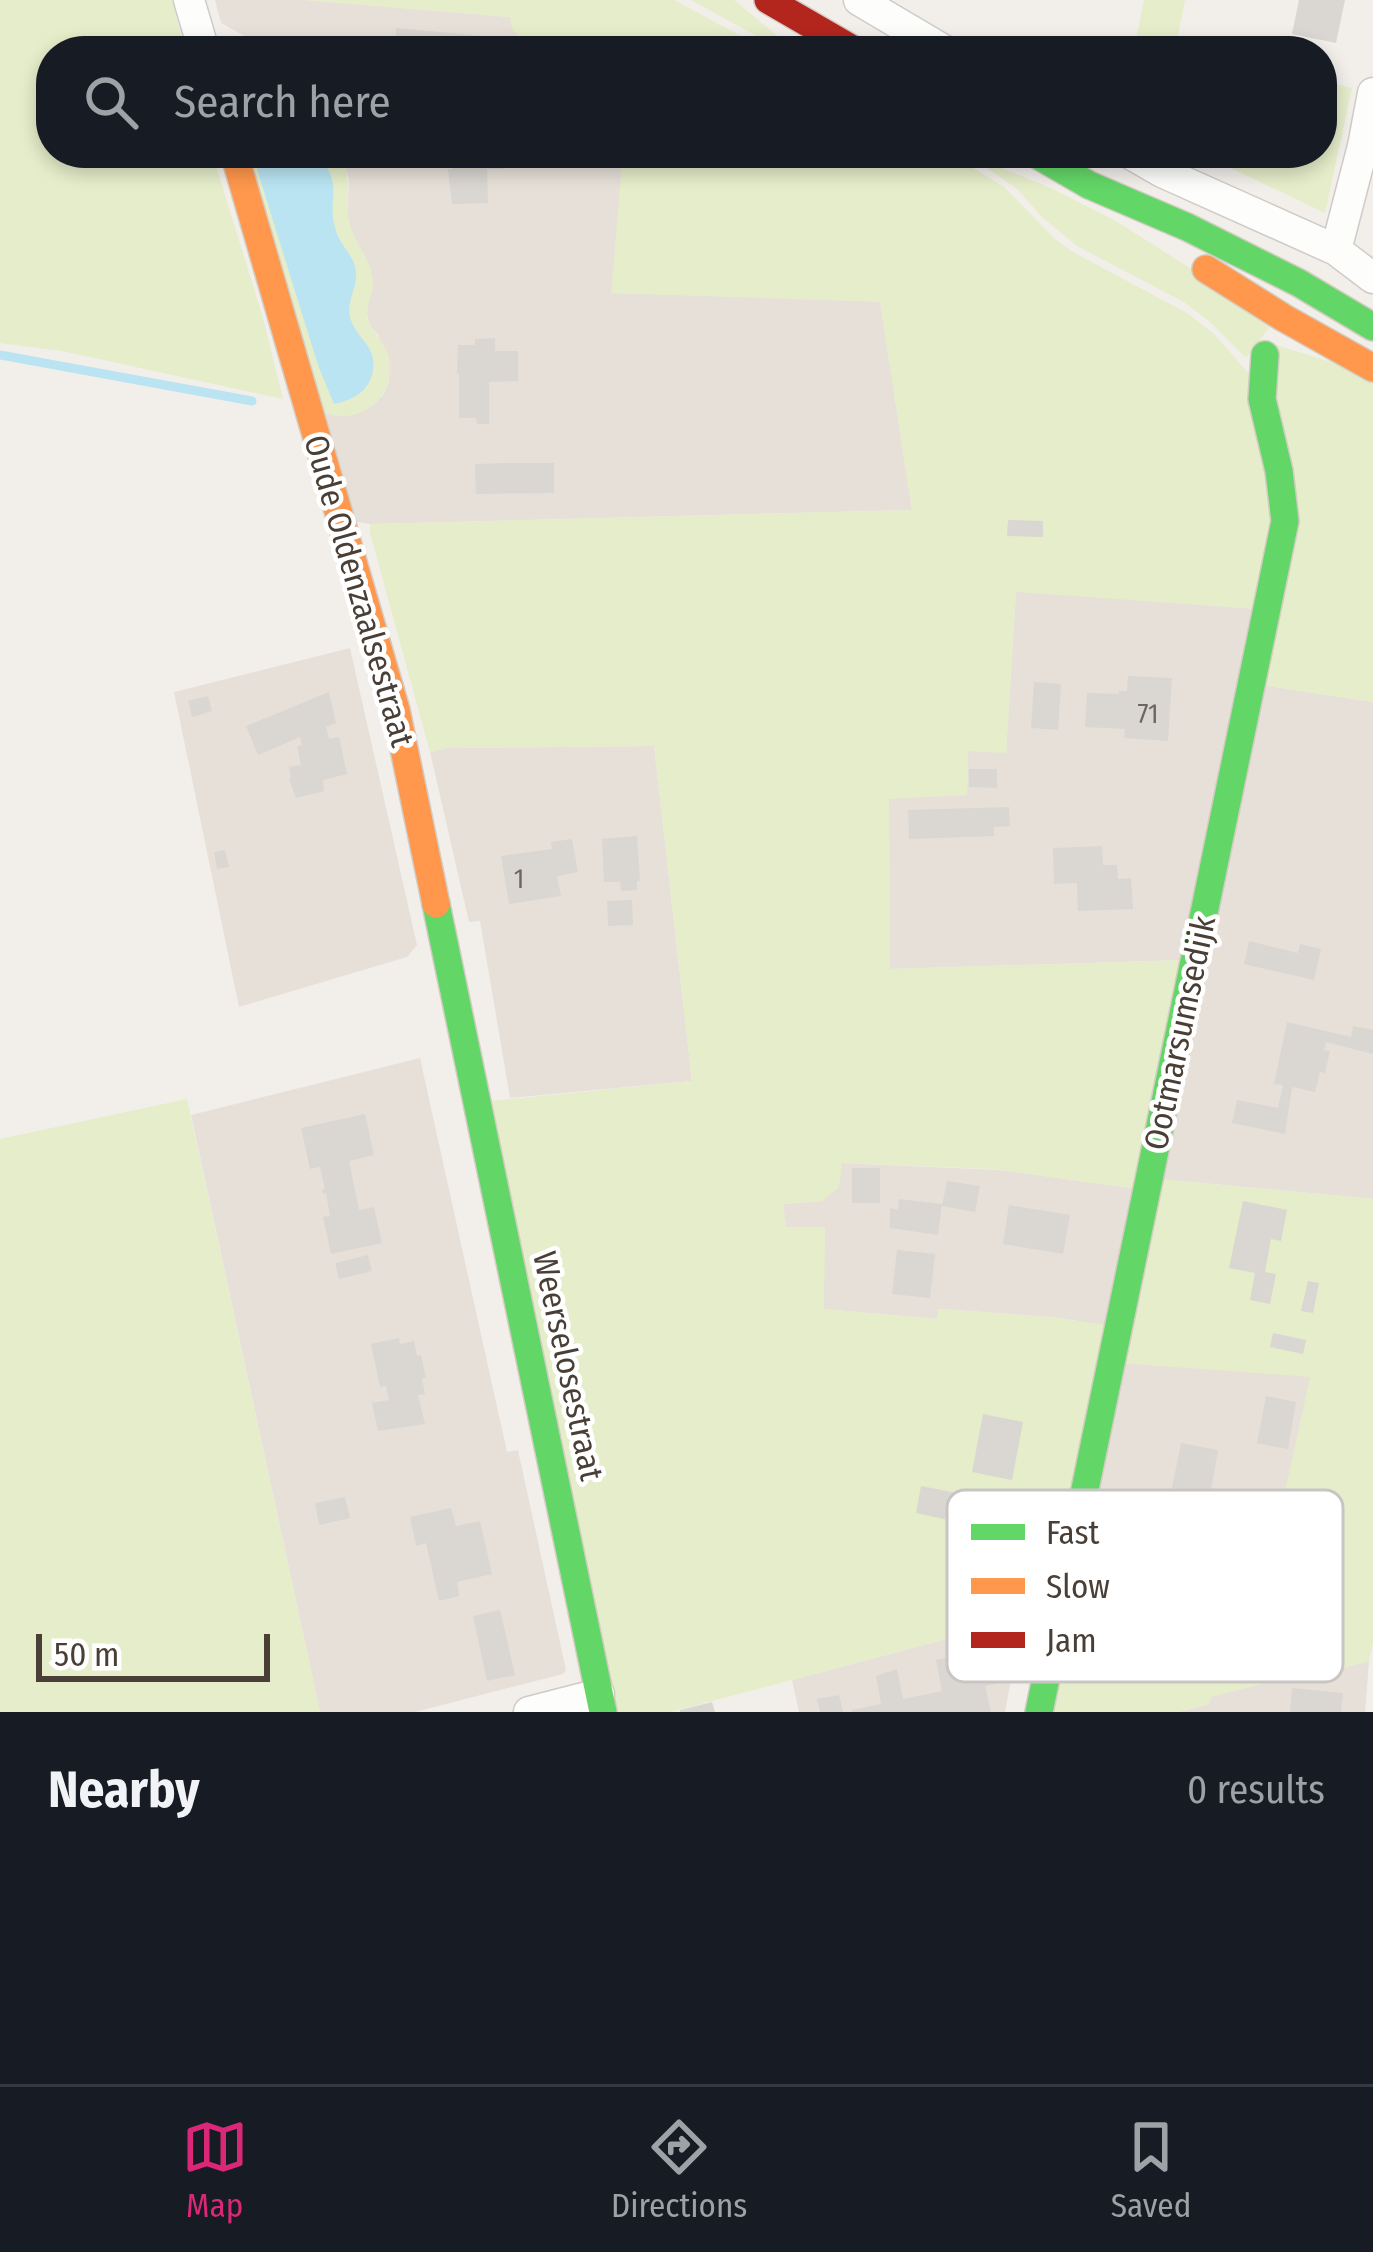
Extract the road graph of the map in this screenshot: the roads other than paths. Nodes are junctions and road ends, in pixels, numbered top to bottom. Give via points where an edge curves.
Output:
1 (188, 0) edge
2 (768, 0) edge
3 (859, 0) edge
4 (199, 36) edge
5 (830, 36) edge
6 (920, 36) edge
7 (1373, 93) edge
8 (238, 168) edge
9 (1061, 168) edge
10 (1155, 168) edge
11 (1089, 184) junction
12 (1336, 250) junction
13 (1373, 278) edge
14 (1373, 328) edge
15 (1265, 355) dead end
16 (1373, 368) edge
17 (463, 1034) joint
18 (1085, 1490) edge
19 (1045, 1682) edge
20 (601, 1703) edge
21 (529, 1712) edge
22 (1039, 1712) edge

1 - 4 street
2 - 5 street
3 - 6 street
7 - 12 street
8 - 17 street, Oude Oldenzaalsestraat via 396,710
9 - 11 street
10 - 12 street
11 - 14 street via 1299,283
11 - 16 street via 1228,284
12 - 13 street
15 - 18 street, Ootmarsumsedijk via 1261,397 1285,521
17 - 20 street, Weerselosestraat
19 - 22 street, Ootmarsumsedijk
20 - 21 street

